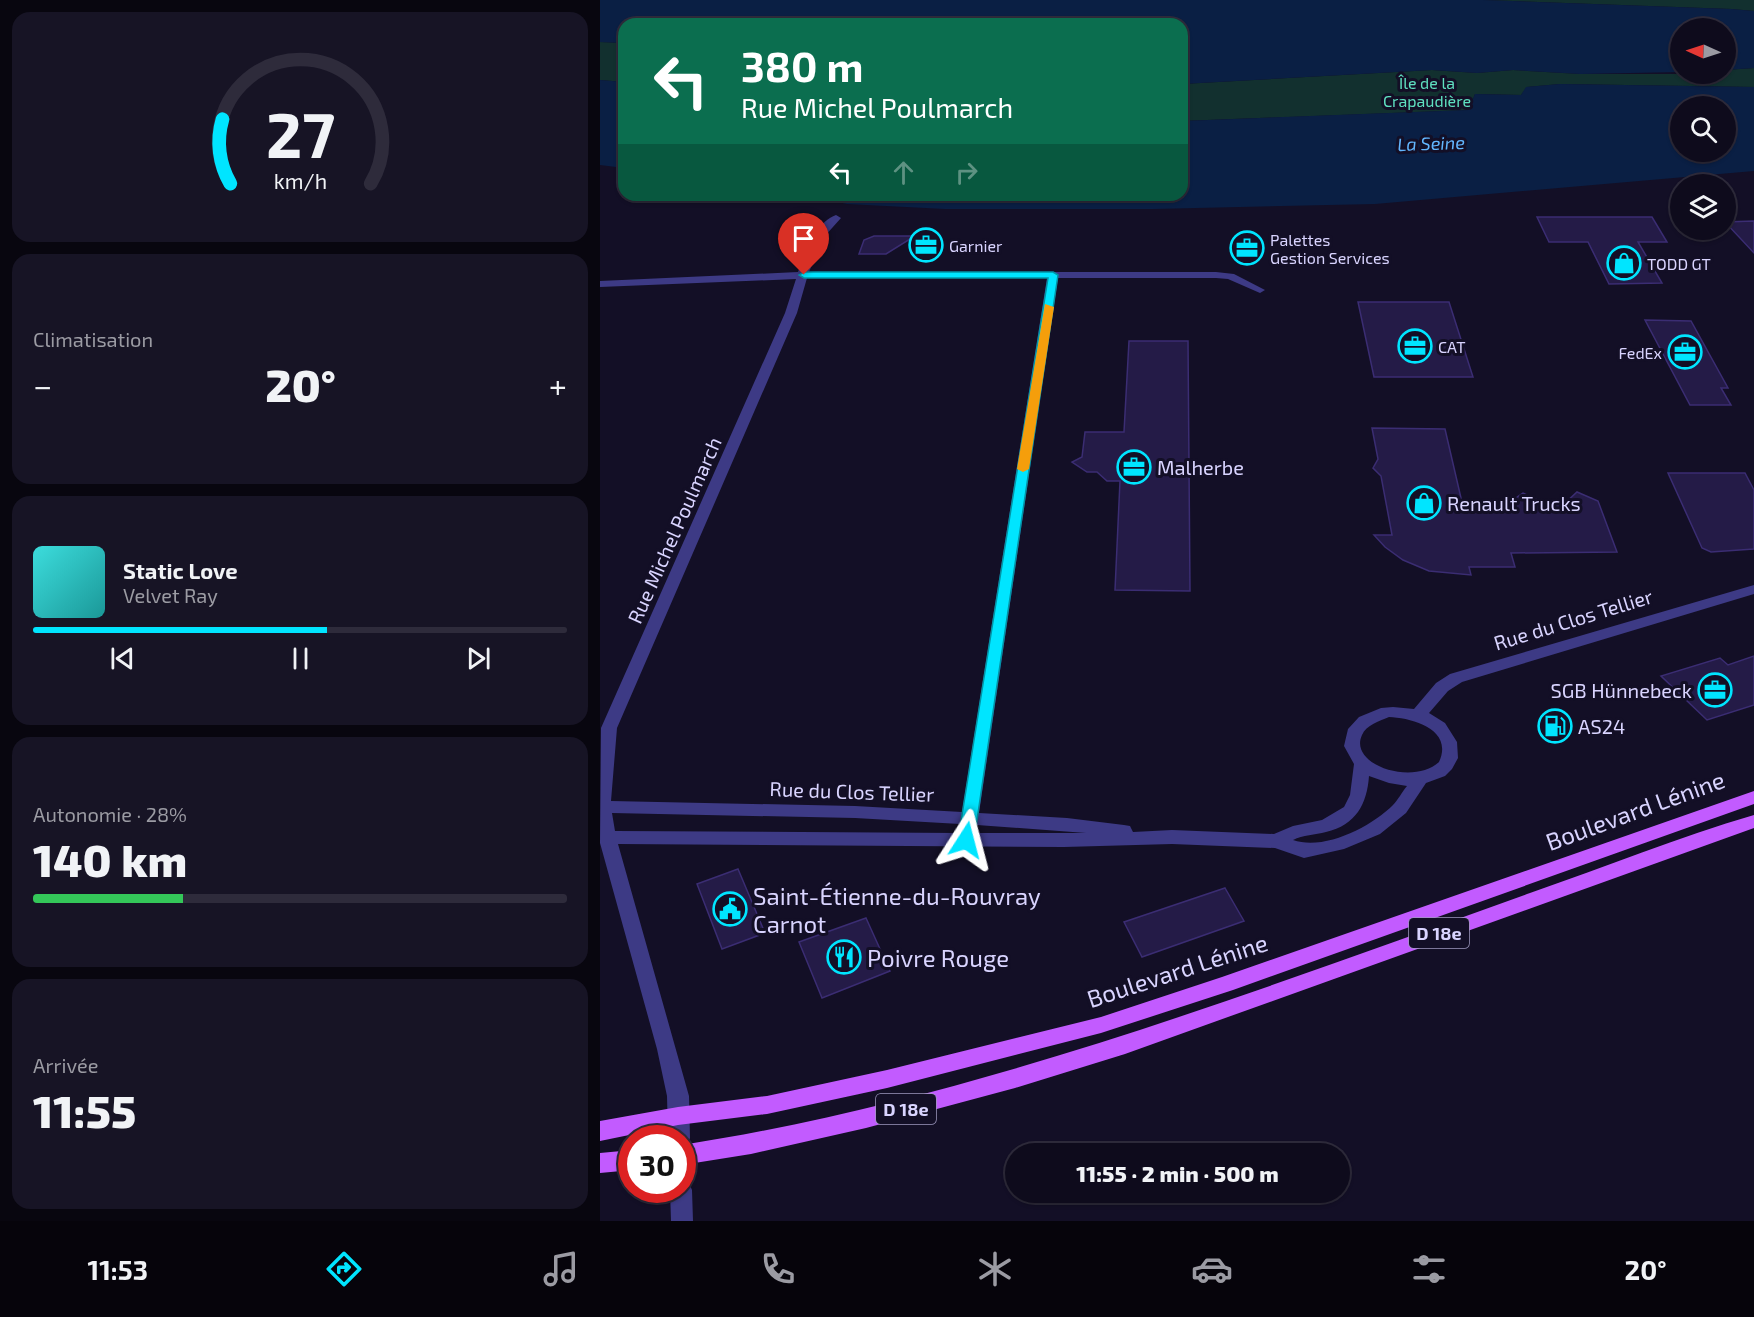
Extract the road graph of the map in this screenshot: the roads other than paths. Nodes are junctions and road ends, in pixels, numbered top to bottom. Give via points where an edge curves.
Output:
1 (836, 218) dead end
2 (804, 275) junction
3 (1053, 275) junction
4 (600, 284) edge
5 (1260, 290) dead end
6 (1754, 588) edge
7 (1418, 715) junction
8 (1362, 765) junction
9 (1420, 779) junction
10 (601, 780) edge
11 (1754, 797) edge
12 (602, 807) junction
13 (969, 819) junction
14 (1754, 821) edge
15 (608, 837) junction
16 (1172, 837) junction
17 (966, 840) junction
18 (1276, 841) junction
19 (678, 1116) junction
20 (678, 1125) edge
21 (600, 1131) edge
22 (696, 1153) edge
23 (618, 1161) edge
24 (600, 1163) edge
25 (681, 1203) edge
26 (682, 1221) edge

1 - 2 street, Rue Michel Poulmarch via 823,231
2 - 3 street
2 - 4 street
2 - 10 street, Rue Michel Poulmarch via 791,313 615,709
3 - 5 street via 1225,276
3 - 13 street
6 - 7 street, Rue du Clos Tellier via 1456,678 1442,687
7 - 8 street, Rue du Clos Tellier via 1387,712 1361,722 1351,742
7 - 9 street, Rue du Clos Tellier via 1442,728 1452,748 1443,769
8 - 9 street, Rue du Clos Tellier via 1391,779
8 - 18 street, Rue du Clos Tellier via 1359,795 1351,811 1326,826 1293,832
9 - 18 street, Rue du Clos Tellier via 1400,809 1374,830 1338,844 1304,850
10 - 12 street, Rue Michel Poulmarch
11 - 19 main road, Boulevard Lénine / D 18e via 1101,1025 767,1105
12 - 13 street, Rue du Clos Tellier via 855,812
12 - 15 street, Rue Michel Poulmarch
13 - 16 street, Rue du Clos Tellier via 1067,824
13 - 17 street
14 - 22 main road, D 18e via 1103,1052 866,1119
15 - 17 street, Rue du Clos Tellier
15 - 19 street, Rue Michel Poulmarch via 667,1049 678,1096
16 - 17 street, Rue du Clos Tellier
16 - 18 street, Rue du Clos Tellier
19 - 20 street, Rue Michel Poulmarch
19 - 21 main road, Boulevard Lénine / D 18e
23 - 24 main road
25 - 26 street

